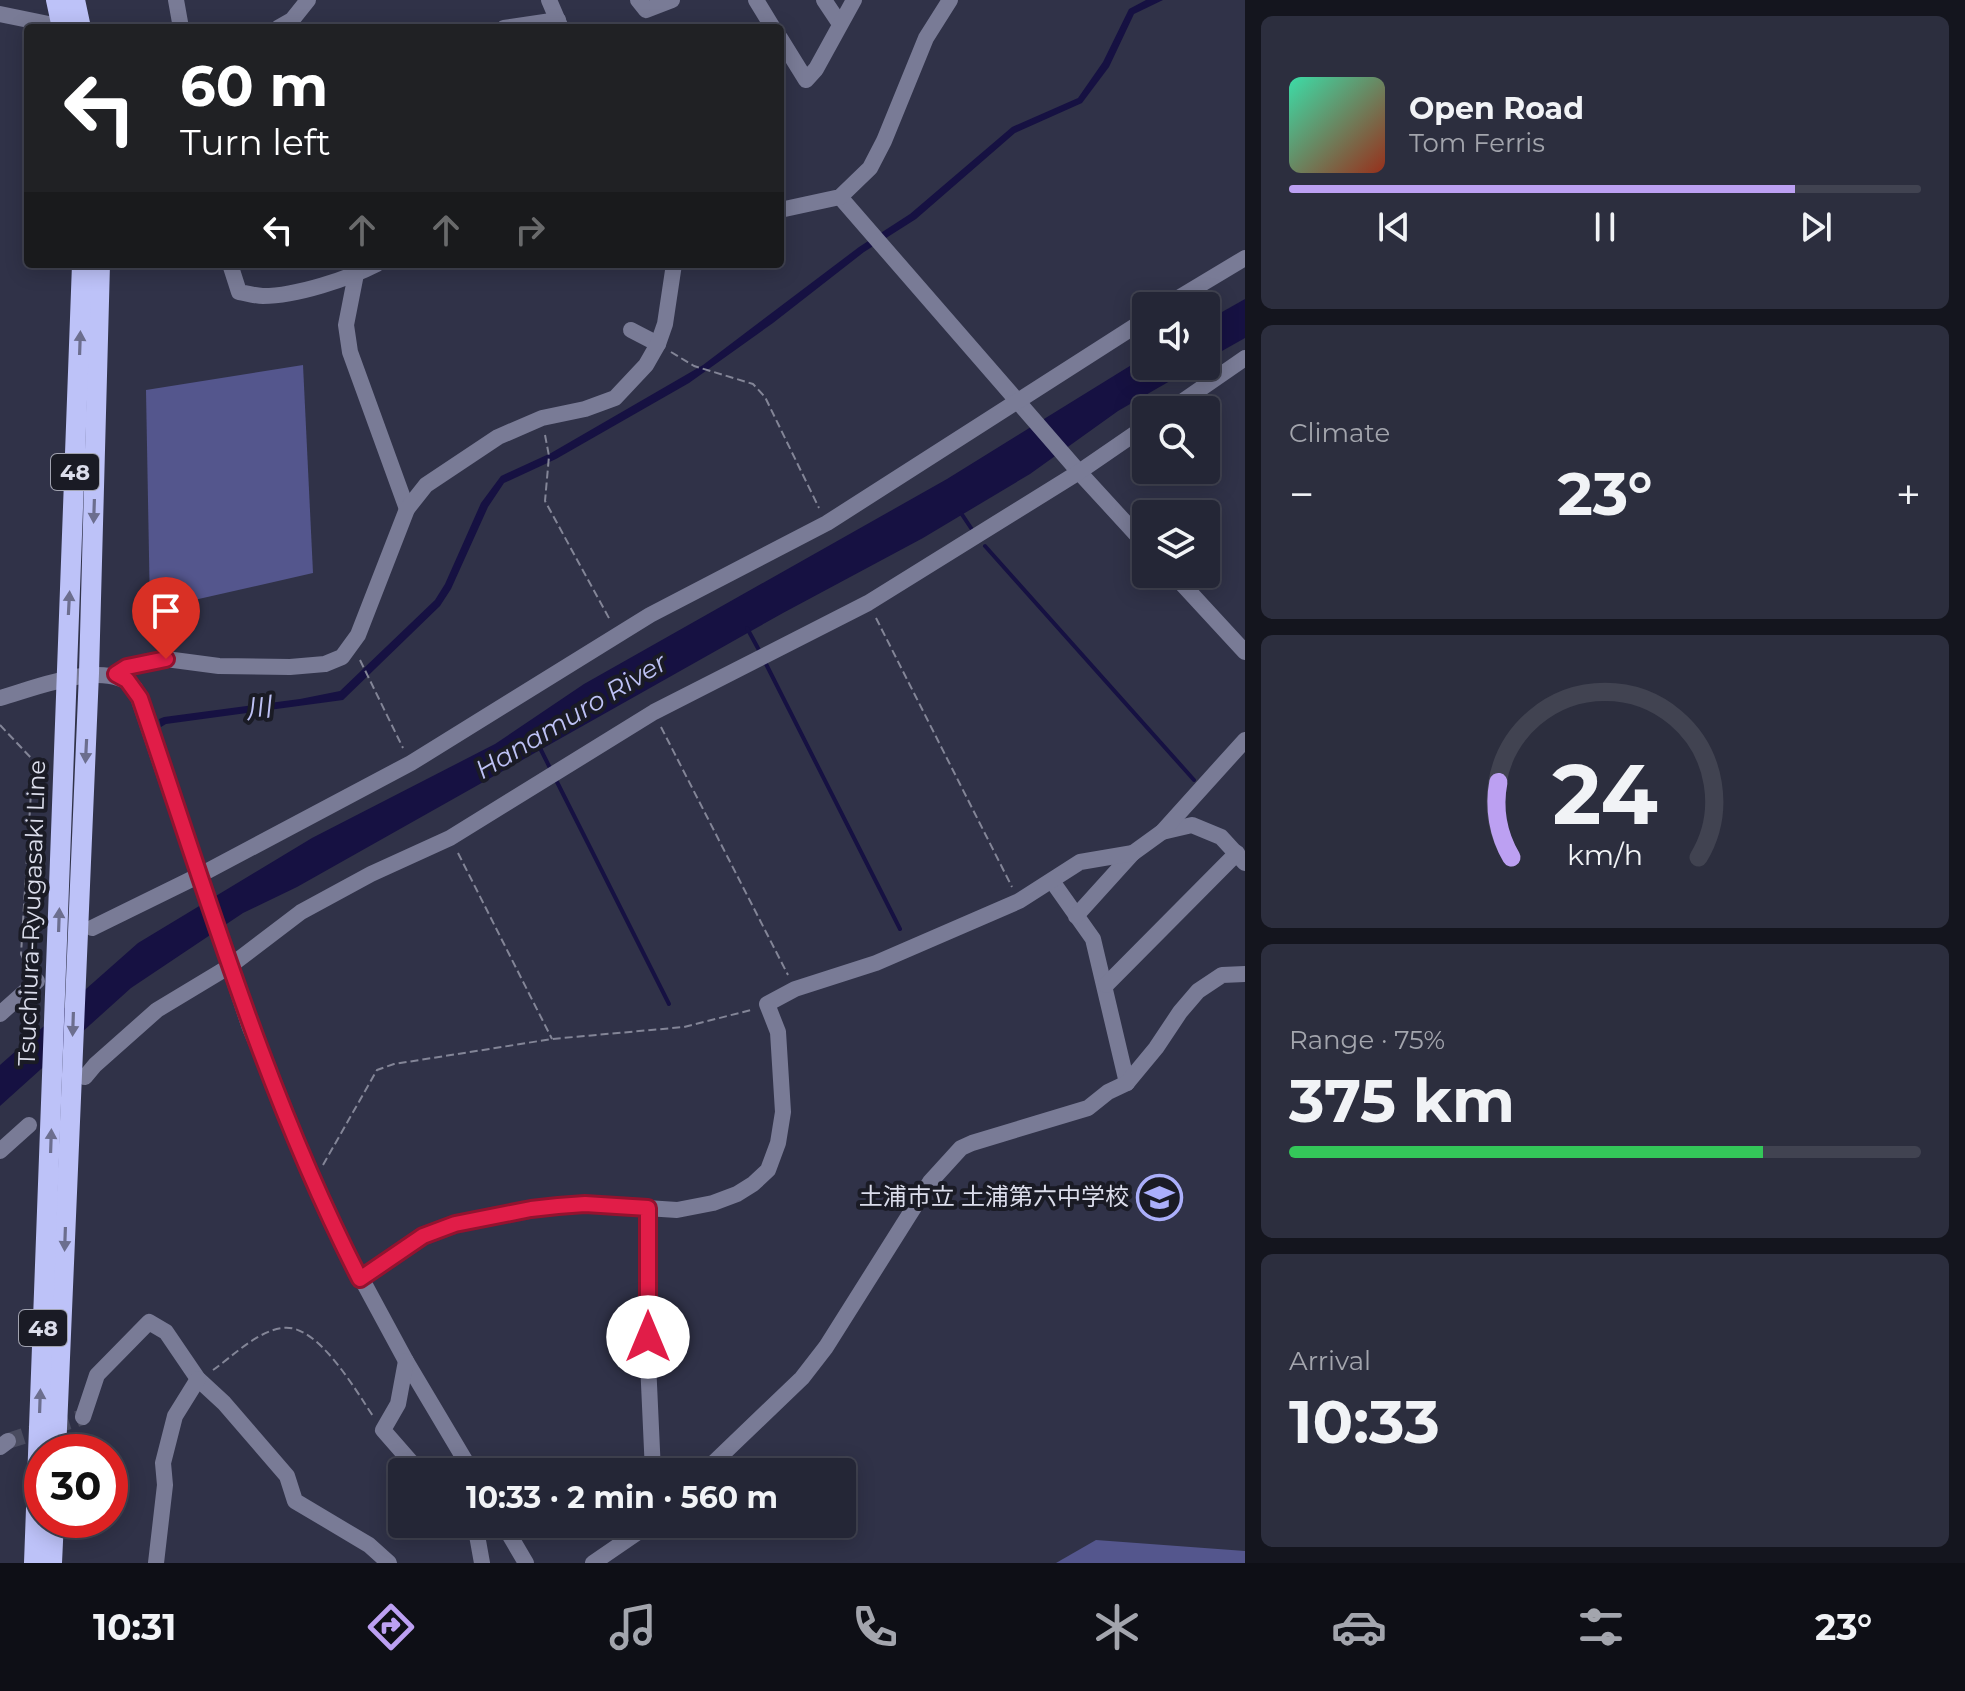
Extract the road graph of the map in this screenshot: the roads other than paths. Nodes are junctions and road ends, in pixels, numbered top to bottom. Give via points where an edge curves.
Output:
1 (56, 0) edge
2 (75, 0) edge
3 (176, 0) edge
4 (308, 0) edge
5 (549, 0) edge
6 (638, 0) edge
7 (672, 0) edge
8 (756, 0) edge
9 (824, 0) edge
10 (854, 0) edge
11 (950, 0) edge
12 (0, 14) edge
13 (52, 24) edge
14 (67, 24) edge
15 (69, 24) edge
16 (180, 24) edge
17 (285, 24) edge
18 (560, 24) edge
19 (771, 24) edge
20 (840, 24) junction
21 (784, 44) edge
22 (840, 197) junction
23 (784, 209) edge
24 (1245, 258) edge
25 (82, 268) edge
26 (100, 268) edge
27 (231, 268) edge
28 (369, 268) edge
29 (673, 268) edge
30 (356, 274) junction
31 (1188, 292) edge
32 (1132, 328) edge
33 (631, 330) dead end
34 (658, 344) junction
35 (1245, 358) edge
36 (1190, 396) edge
37 (1018, 402) junction
38 (1132, 436) edge
39 (1079, 472) junction
40 (407, 509) junction
41 (1132, 530) edge
42 (1186, 588) edge
43 (1245, 652) edge
44 (89, 673) junction
45 (116, 674) junction
46 (65, 681) junction
47 (0, 698) edge
48 (1245, 740) edge
49 (1162, 832) junction
50 (1133, 853) junction
51 (1241, 858) edge
52 (201, 879) junction
53 (1052, 881) junction
54 (1076, 916) junction
55 (92, 928) dead end
56 (229, 961) junction
57 (1245, 974) edge
58 (42, 984) junction
59 (1106, 985) junction
60 (0, 1014) edge
61 (78, 1077) junction
62 (1127, 1083) junction
63 (29, 1125) dead end
64 (0, 1151) edge
65 (648, 1208) junction
66 (360, 1279) junction
67 (406, 1361) junction
68 (198, 1379) junction
69 (83, 1417) dead end
70 (57, 1434) edge
71 (408, 1458) edge
72 (464, 1458) edge
73 (652, 1458) edge
74 (719, 1458) edge
75 (53, 1538) edge
76 (478, 1538) edge
77 (511, 1538) edge
78 (630, 1538) edge
79 (34, 1563) edge
80 (52, 1563) edge
81 (156, 1563) edge
82 (389, 1563) edge
83 (482, 1563) edge
84 (526, 1563) edge
85 (593, 1563) edge

1 - 14 main road
2 - 15 main road
3 - 16 street
4 - 17 street
5 - 18 street
6 - 7 street via 646,10
8 - 19 street
9 - 20 street
10 - 20 street
11 - 22 street via 926,38 870,168
12 - 13 street
20 - 21 street via 806,80
22 - 23 street
22 - 37 street
24 - 31 street
46 -> 25 main road, Tsuchiura-Ryugasaki Line / 48
26 -> 44 main road, Tsuchiura-Ryugasaki Line / 48
27 - 30 street via 239,292 262,296
28 - 30 street
29 - 34 street
30 - 40 street via 346,325 350,352
32 - 37 street
33 - 34 street
34 - 40 street via 615,398 542,418 498,437 426,485
35 - 36 street
37 - 39 street
37 - 52 street via 827,523 650,615 411,763
38 - 39 street
39 - 41 street
39 - 56 street via 868,603 654,712 450,838 301,912
40 - 45 street via 358,635 342,657 290,667 166,659
42 - 43 street
44 - 45 street
44 - 46 street
44 -> 61 main road, Tsuchiura-Ryugasaki Line / 48 via 75,971
45 - 52 street via 140,698
46 - 47 street
58 -> 46 main road, Tsuchiura-Ryugasaki Line / 48
48 - 49 street
49 - 50 street
49 - 51 street via 1192,825 1221,837
50 - 53 street via 1080,862
50 - 54 street
51 - 59 street
52 - 55 street
52 - 56 street
53 - 54 street
53 - 65 street via 1019,901 876,963 795,989 767,1004 778,1032 783,1112 768,1170 737,1194 713,1203 677,1210
54 - 59 street via 1093,939
56 - 61 street via 157,1010
56 - 66 street via 250,1028
57 - 62 street via 1222,975 1198,991
58 - 60 street
79 -> 58 main road, Tsuchiura-Ryugasaki Line / 48 via 52,1094
59 - 62 street
61 -> 70 main road, Tsuchiura-Ryugasaki Line / 48
62 - 74 street via 1088,1108 961,1148 930,1182 802,1378
63 - 64 street
65 - 66 street via 558,1206 455,1224 423,1236
65 - 73 street
66 - 67 street
67 - 71 street via 398,1404 383,1430
67 - 72 street
68 - 69 street via 166,1332 149,1322 97,1375
68 - 81 street via 175,1416 163,1463
68 - 82 street via 287,1476 295,1501 369,1545
75 - 80 main road
76 - 83 street
77 - 84 street
78 - 85 street

